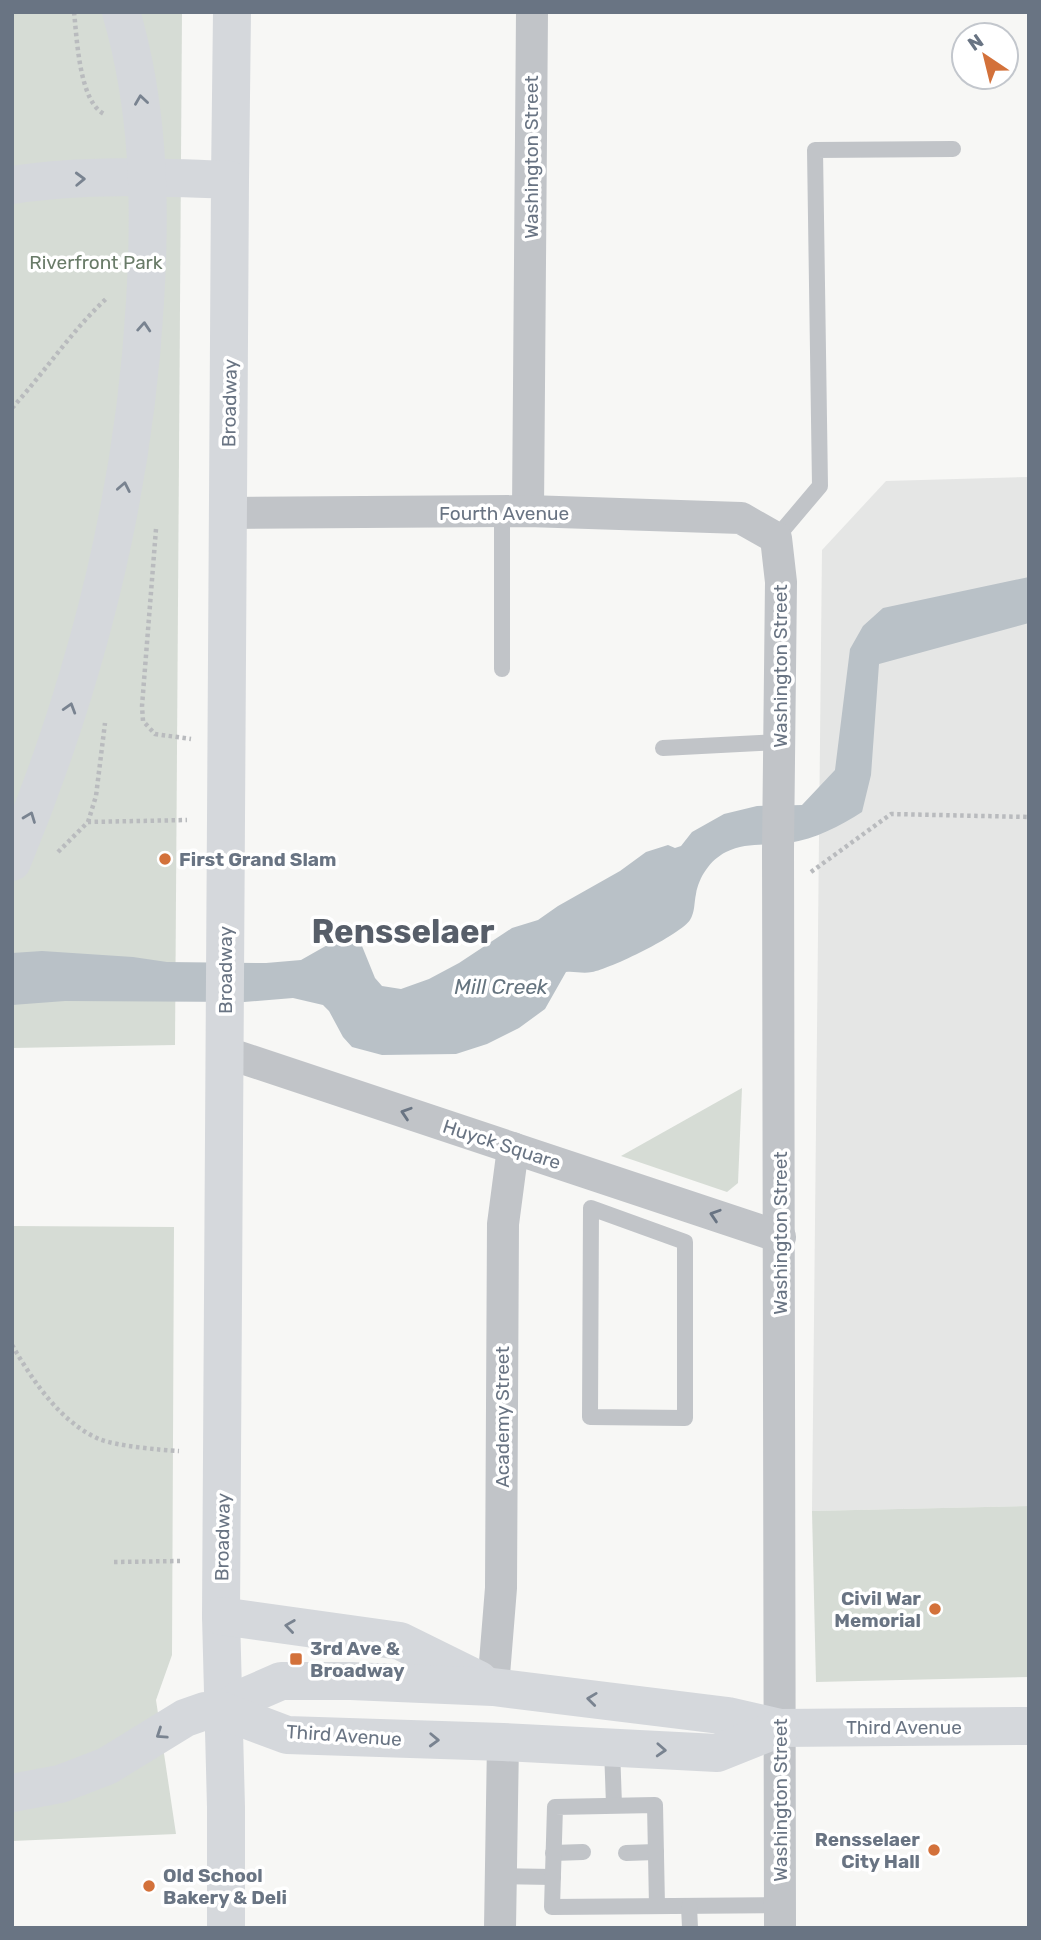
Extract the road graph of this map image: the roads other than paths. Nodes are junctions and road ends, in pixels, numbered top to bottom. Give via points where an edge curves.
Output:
1 (121, 12) edge
2 (232, 12) edge
3 (532, 12) edge
4 (953, 149) dead end
5 (230, 180) junction
6 (12, 185) edge
7 (515, 512) junction
8 (228, 513) junction
9 (776, 538) junction
10 (502, 668) dead end
11 (779, 742) junction
12 (663, 748) dead end
13 (12, 862) edge
14 (224, 1047) junction
15 (513, 1148) junction
16 (643, 1209) junction
17 (780, 1237) junction
18 (221, 1616) junction
19 (494, 1687) junction
20 (223, 1711) junction
21 (1029, 1726) edge
22 (780, 1728) junction
23 (503, 1742) junction
24 (612, 1748) junction
25 (12, 1793) edge
26 (614, 1805) junction
27 (583, 1852) dead end
28 (656, 1852) junction
29 (553, 1853) junction
30 (626, 1853) dead end
31 (501, 1876) junction
32 (553, 1877) junction
33 (657, 1906) junction
34 (689, 1906) junction
35 (780, 1917) edge
36 (226, 1928) edge
37 (500, 1928) edge
38 (690, 1928) edge

13 -> 1 main road via 87,650 117,525 138,395 148,203 142,104
2 - 5 main road, Broadway
3 - 7 street, Washington Street
4 - 9 lane via 815,150 820,486
6 -> 5 main road via 100,179
5 - 8 main road, Broadway
7 - 8 street, Fourth Avenue
7 - 9 street, Fourth Avenue via 741,518
7 - 10 lane
8 - 14 main road, Broadway
9 - 11 street, Washington Street via 781,582
11 - 12 lane
11 - 17 street, Washington Street
15 -> 14 street, Huyck Square
14 - 18 main road, Broadway
15 - 16 street, Huyck Square
15 - 19 street, Academy Street via 503,1224 500,1588
16 - 16 lane via 591,1208 590,1418 685,1418 685,1242
17 -> 16 street, Huyck Square
17 - 22 street, Washington Street
19 -> 18 main road via 400,1641
18 - 20 main road, Broadway
19 - 20 main road, Third Avenue via 281,1681
22 -> 19 main road, Third Avenue via 729,1716
20 -> 23 main road, Third Avenue via 287,1735
20 -> 25 main road via 185,1718 83,1776
20 - 36 main road, Broadway
21 - 22 main road, Third Avenue
24 -> 22 main road, Third Avenue via 716,1753
22 - 35 street, Washington Street
23 - 24 main road, Third Avenue
23 - 31 street
24 - 26 lane
26 - 28 lane via 655,1805
26 - 29 lane via 555,1807
27 - 29 lane
28 - 30 lane
28 - 33 lane
29 - 32 lane
31 - 32 lane
31 - 37 street
32 - 33 lane via 552,1906
33 - 34 lane
34 - 35 lane
34 - 38 lane

